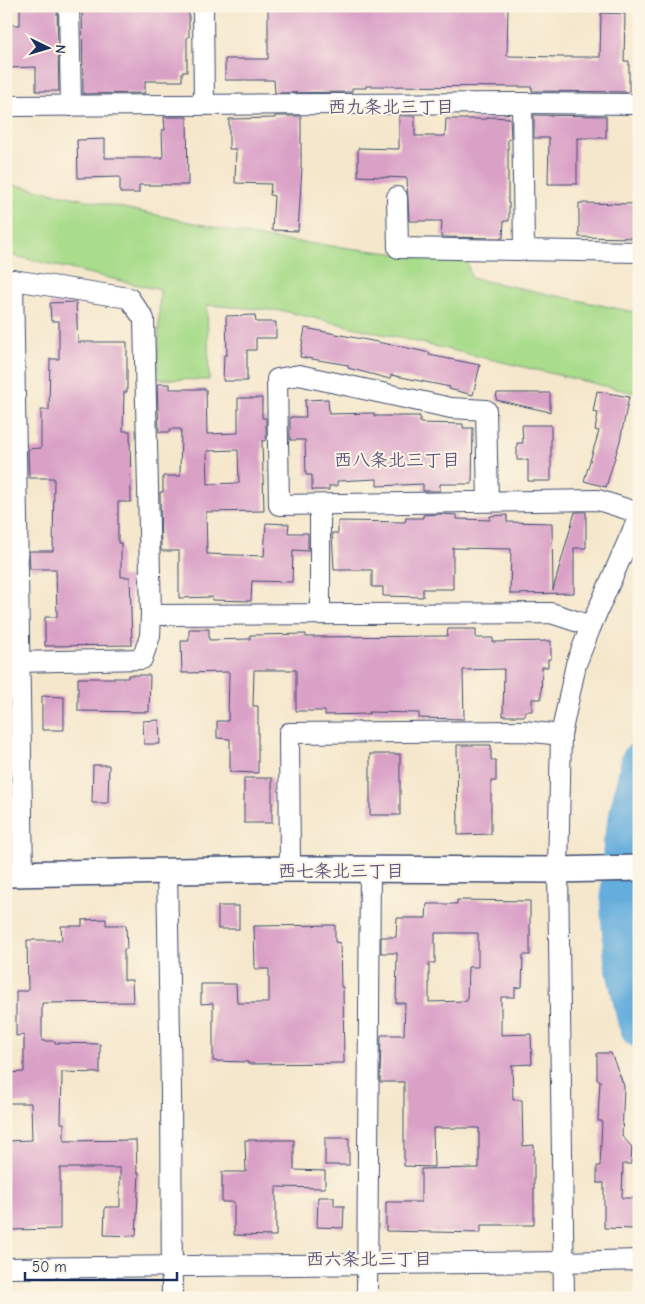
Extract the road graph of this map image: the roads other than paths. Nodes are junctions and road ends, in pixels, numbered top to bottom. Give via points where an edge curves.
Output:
1 (69, 6) edge
2 (203, 6) edge
3 (522, 103) junction
4 (639, 104) edge
5 (204, 105) junction
6 (6, 106) edge
7 (71, 106) junction
8 (397, 197) dead end
9 (524, 250) junction
10 (639, 252) edge
11 (488, 502) junction
12 (320, 505) junction
13 (639, 514) edge
14 (320, 614) junction
15 (151, 615) junction
16 (591, 626) junction
17 (18, 662) junction
18 (561, 735) junction
19 (639, 868) edge
20 (290, 869) junction
21 (370, 869) junction
22 (558, 870) junction
23 (167, 871) junction
24 (14, 874) edge
25 (639, 1260) edge
26 (564, 1262) junction
27 (366, 1264) junction
28 (172, 1266) junction
29 (6, 1268) edge
30 (172, 1298) edge
31 (366, 1298) edge
32 (564, 1298) edge

1 - 7 street
2 - 5 street
3 - 4 street
3 - 5 street
3 - 9 street
5 - 7 street
6 - 7 street
8 - 9 street via 398,248
9 - 10 street
11 - 12 street
11 - 12 street via 486,410 450,408 299,375 277,379 279,505
11 - 13 street via 598,500
12 - 14 street
13 - 16 street
14 - 15 street
14 - 16 street via 551,613
15 - 17 street via 150,636 142,659
15 - 17 street via 144,319 128,298 13,280
16 - 18 street via 576,664
17 - 24 street
18 - 20 street via 524,731 289,733
18 - 22 street
19 - 22 street
20 - 21 street
20 - 23 street
21 - 22 street
21 - 27 street
22 - 26 street
23 - 24 street
23 - 28 street
25 - 26 street
26 - 27 street
26 - 32 street
27 - 28 street
27 - 31 street
28 - 29 street
28 - 30 street

